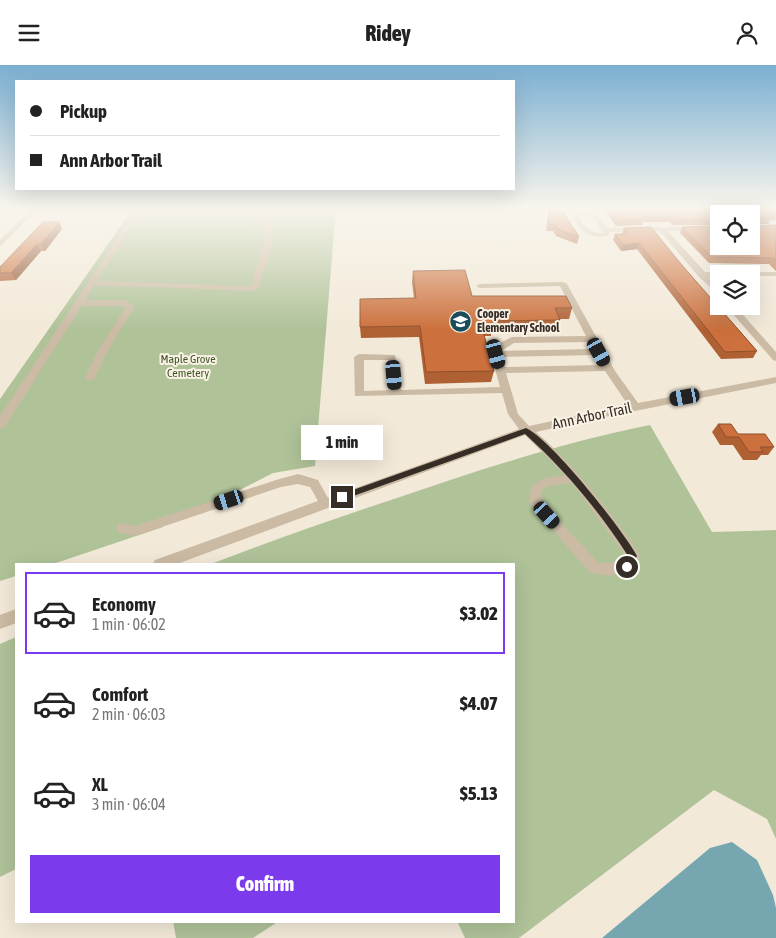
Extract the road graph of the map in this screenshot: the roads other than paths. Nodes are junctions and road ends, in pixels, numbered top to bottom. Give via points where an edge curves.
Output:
1 (115, 248) edge
2 (267, 248) edge
3 (678, 248) edge
4 (776, 273) edge
5 (760, 274) edge
6 (702, 275) junction
7 (710, 275) edge
8 (93, 283) junction
9 (710, 283) edge
10 (480, 286) dead end
11 (80, 303) junction
12 (738, 315) edge
13 (591, 339) junction
14 (599, 352) junction
15 (496, 354) junction
16 (776, 358) edge
17 (608, 368) junction
18 (500, 370) junction
19 (90, 378) dead end
20 (776, 380) edge
21 (506, 390) junction
22 (396, 393) junction
23 (635, 407) junction
24 (0, 425) edge
25 (526, 431) junction
26 (572, 477) junction
27 (325, 503) junction
28 (123, 528) dead end
29 (163, 563) edge
30 (15, 616) edge
31 (0, 621) edge

1 - 8 street
2 - 8 street via 254,289
3 - 6 street
4 - 5 street
6 - 7 street
6 - 9 street
8 - 11 street
10 - 13 street via 563,284 566,298
11 - 19 street via 125,303 131,307 102,352
11 - 24 street
12 - 16 street
13 - 14 street
13 - 15 street via 512,340 497,348
14 - 15 street
14 - 17 street
15 - 18 street
17 - 18 street
17 - 23 street
18 - 21 street
20 - 23 street, Ann Arbor Trail
21 - 22 street
21 - 25 street via 513,414
22 - 22 street via 392,357 359,357 359,394
23 - 25 street, Ann Arbor Trail
25 - 26 street
25 - 27 street, Ann Arbor Trail
26 - 26 street via 633,556 627,567 596,569 535,502 535,489 546,482
27 - 28 street via 314,483 298,479 135,531
27 - 29 street, Ann Arbor Trail
30 - 31 street

